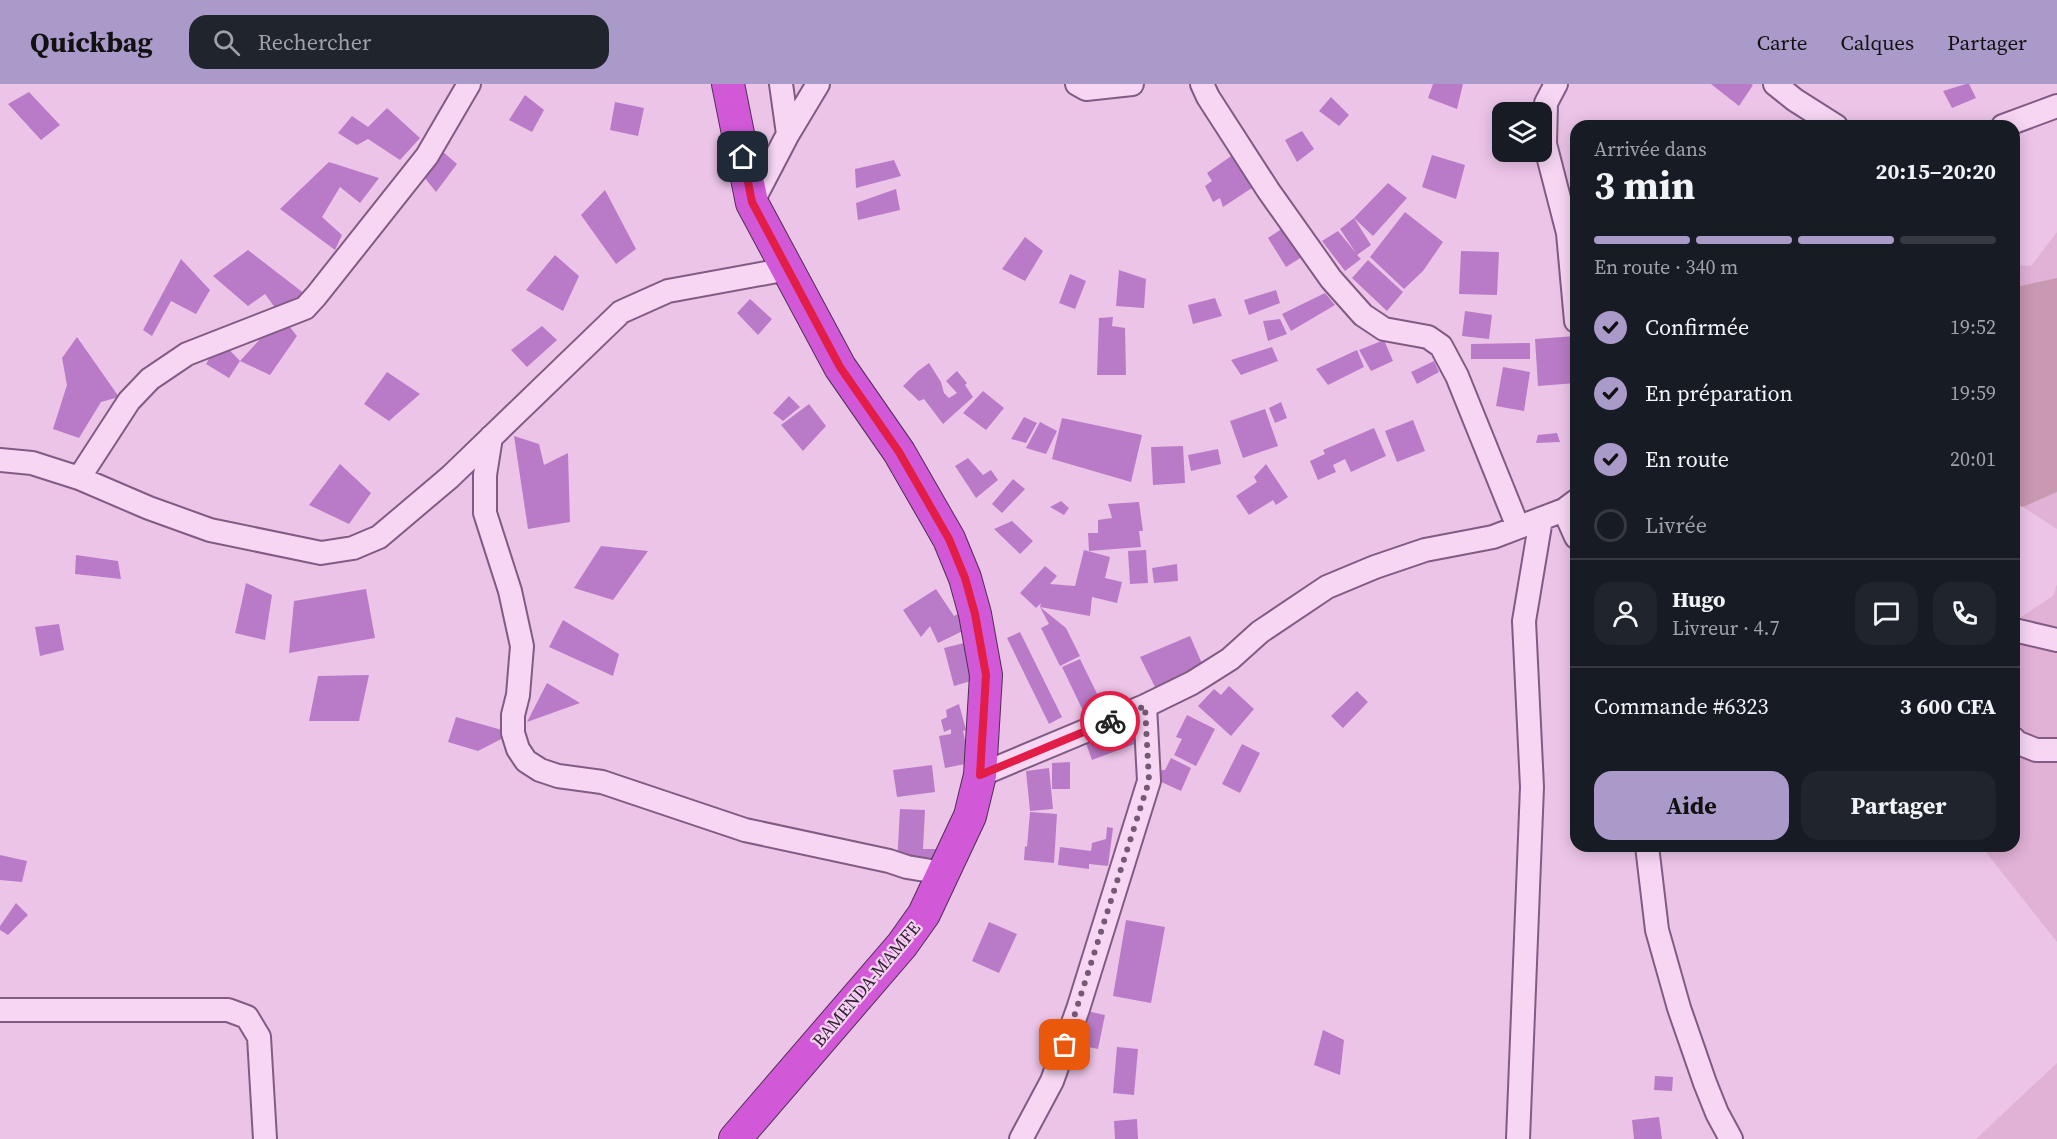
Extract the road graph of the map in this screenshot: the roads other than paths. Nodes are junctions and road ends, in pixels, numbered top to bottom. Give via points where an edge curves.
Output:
1 (469, 84) edge
2 (781, 84) edge
3 (819, 84) edge
4 (1077, 84) edge
5 (1132, 84) edge
6 (1202, 84) edge
7 (1556, 84) edge
8 (1775, 84) edge
9 (728, 86) edge
10 (2057, 106) edge
11 (1827, 120) edge
12 (2020, 120) edge
13 (788, 134) junction
14 (752, 202) junction
15 (1570, 255) edge
16 (788, 268) junction
17 (491, 437) junction
18 (0, 460) edge
19 (79, 478) junction
20 (1570, 506) edge
21 (1541, 519) junction
22 (1518, 527) junction
23 (2020, 631) edge
24 (2057, 640) edge
25 (1145, 706) junction
26 (2020, 744) edge
27 (2057, 750) edge
28 (980, 775) junction
29 (1648, 852) edge
30 (943, 873) junction
31 (0, 1010) edge
32 (265, 1139) edge
33 (735, 1139) edge
34 (1021, 1139) edge
35 (1518, 1139) edge
36 (1731, 1139) edge

1 - 19 street via 427,156 305,308 187,354 150,379 129,401
2 - 13 street
3 - 13 street
4 - 5 street via 1086,89
6 - 22 street via 1268,190 1331,279 1363,315 1384,329 1428,337 1441,345
7 - 15 street via 1546,103 1545,144
8 - 11 street
9 - 14 highway, BAMENDA-MAMFE
10 - 12 street
13 - 14 street
14 - 16 highway, BAMENDA-MAMFE
16 - 17 street via 668,291 621,312
16 - 28 highway, BAMENDA-MAMFE via 840,367 905,462 949,539 965,578 986,675
17 - 19 street via 379,537 353,548 321,553 210,530
17 - 30 street via 485,513 510,591 522,646 513,733 526,761 558,776 602,782 746,830
18 - 19 street via 32,463
20 - 21 street
21 - 22 street
21 - 35 street via 1524,621 1532,787
22 - 25 street via 1493,537 1425,550 1327,587 1260,632 1230,659
23 - 24 street
25 - 28 street
25 - 34 street via 1149,781 1078,1009 1052,1081
26 - 27 street via 2036,750
28 - 30 highway, BAMENDA-MAMFE via 970,816
29 - 36 street via 1657,930 1679,1008 1713,1103
30 - 33 highway, BAMENDA-MAMFE via 924,914 902,945
31 - 32 street via 228,1010 247,1017 259,1037

